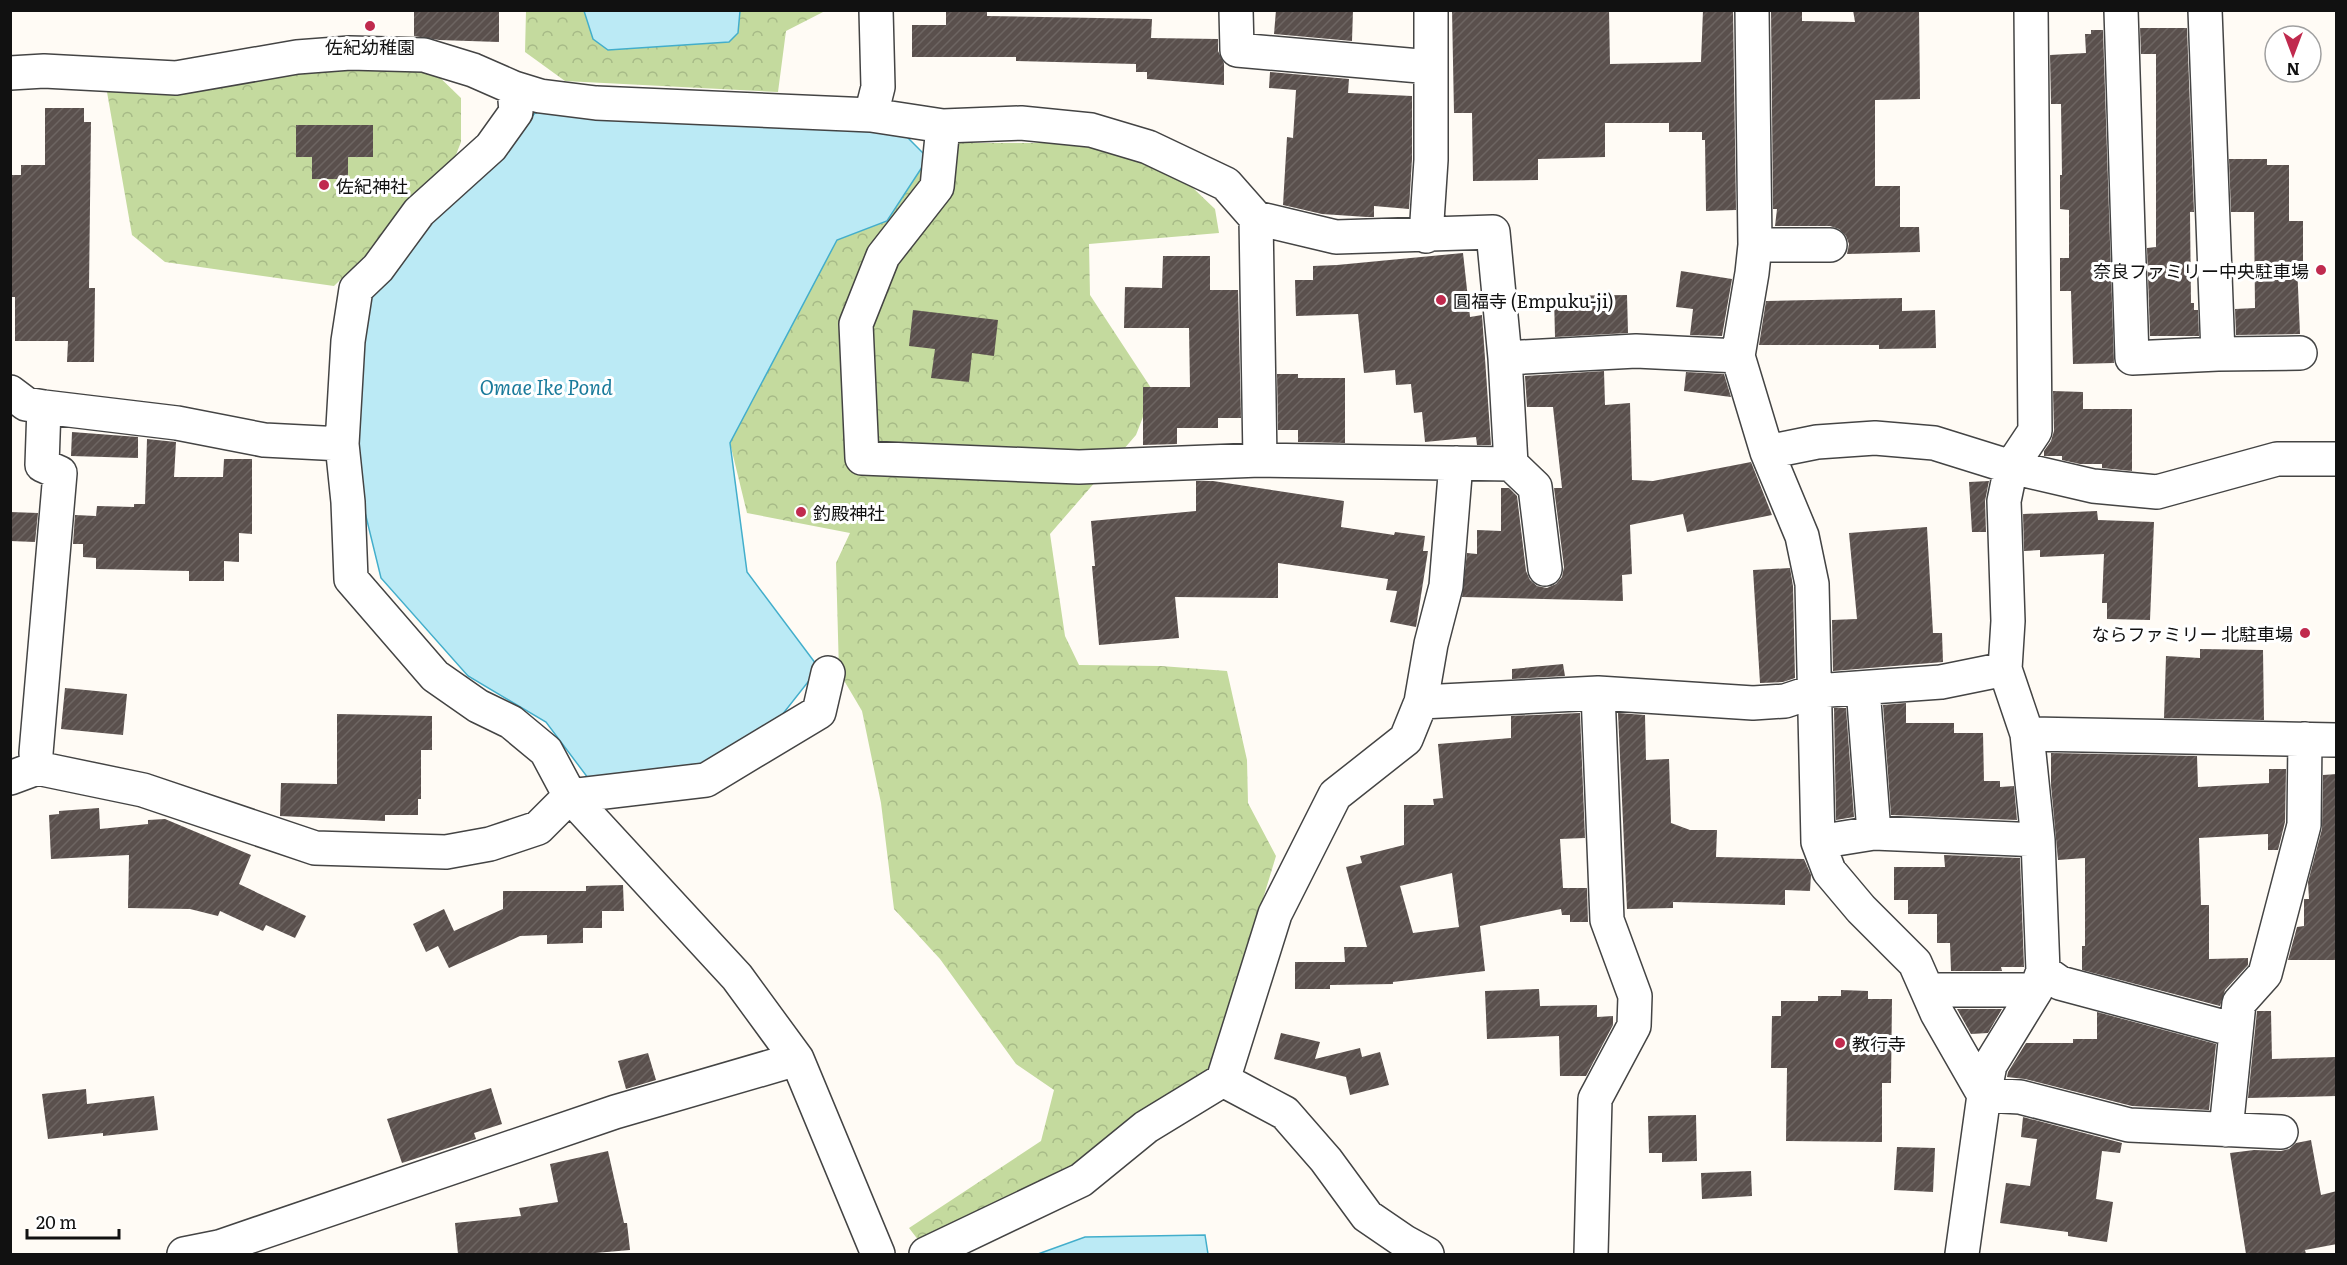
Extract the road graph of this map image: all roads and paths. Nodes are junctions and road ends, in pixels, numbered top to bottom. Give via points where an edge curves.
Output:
1 (876, 10) edge
2 (1236, 10) edge
3 (1431, 10) edge
4 (1752, 10) edge
5 (2031, 10) edge
6 (2121, 10) edge
7 (2205, 10) edge
8 (1431, 67) junction
9 (10, 73) edge
10 (514, 88) junction
11 (871, 115) junction
12 (943, 126) junction
13 (1256, 218) junction
14 (1426, 236) junction
15 (1755, 245) junction
16 (1830, 245) dead end
17 (2300, 353) dead end
18 (2218, 354) junction
19 (1738, 356) junction
20 (1505, 358) junction
21 (10, 392) edge
22 (44, 407) junction
23 (342, 444) junction
24 (1767, 452) junction
25 (2337, 459) edge
26 (1260, 460) junction
27 (1456, 463) junction
28 (1511, 464) junction
29 (2011, 467) junction
30 (1545, 569) dead end
31 (2005, 669) junction
32 (828, 674) dead end
33 (1863, 688) junction
34 (1815, 691) junction
35 (1598, 693) junction
36 (1421, 702) junction
37 (2027, 734) junction
38 (2321, 740) edge
39 (24, 773) edge
40 (570, 796) junction
41 (1874, 832) junction
42 (2038, 840) junction
43 (1818, 842) junction
44 (2040, 981) junction
45 (1927, 990) junction
46 (2235, 1030) junction
47 (797, 1059) junction
48 (1223, 1080) junction
49 (1984, 1095) junction
50 (2226, 1130) junction
51 (2281, 1132) dead end
52 (184, 1254) edge
53 (878, 1254) edge
54 (926, 1254) edge
55 (1427, 1254) edge
56 (1591, 1254) edge
57 (1962, 1254) edge

1 - 11 street via 878,87
2 - 8 street via 1237,50
3 - 8 street
4 - 15 street
5 - 29 street via 2035,431
6 - 18 street via 2132,358
7 - 18 street
8 - 14 street
9 - 10 street via 44,71 176,78 297,57 351,53 424,56 473,70
10 - 11 street via 540,96 596,102
10 - 23 street via 516,112 491,147 418,212 378,268 356,289 348,341
11 - 12 street
12 - 13 street via 1022,123 1091,130 1137,143 1226,184
12 - 26 street via 937,188 883,256 856,324 862,458 1079,467
13 - 14 street via 1336,237
13 - 26 street
14 - 20 street via 1493,232
15 - 16 street
15 - 19 street
17 - 18 street
19 - 20 street via 1636,351
19 - 24 street
20 - 28 street
21 - 22 street via 26,404
22 - 23 street via 177,423 264,440
22 - 39 street via 42,465 60,473 36,753
23 - 40 street via 351,579 435,676 478,706 512,722 546,751
24 - 29 street via 1817,442 1875,438 1934,443
24 - 34 street via 1802,536 1812,584
25 - 29 street via 2277,459 2157,492 2093,486
26 - 27 street
27 - 28 street
27 - 36 street via 1446,586
28 - 30 street via 1535,487
29 - 31 street via 2004,501 2008,621
31 - 33 street via 1941,682
31 - 37 street
32 - 40 street via 819,712 706,780
33 - 34 street
33 - 41 street
34 - 35 street via 1785,701 1753,703
34 - 43 street
35 - 36 street
35 - 56 street via 1607,920 1635,996 1634,1026 1595,1099
36 - 48 street via 1406,740 1335,795 1275,914
37 - 38 street
37 - 42 street
38 - 46 street via 2290,885 2265,974 2239,1004
39 - 40 street via 143,790 315,848 446,852 490,844 538,828
40 - 47 street via 737,977
41 - 42 street
41 - 43 street
42 - 44 street
43 - 45 street via 1828,872 1915,963
44 - 45 street
44 - 46 street
44 - 49 street via 1990,1065
45 - 49 street
46 - 50 street
47 - 52 street via 615,1112 219,1248
47 - 53 street
48 - 54 street via 1146,1127 1082,1180
48 - 55 street via 1285,1113 1367,1216
49 - 50 street via 2020,1097 2129,1125
49 - 57 street
50 - 51 street

